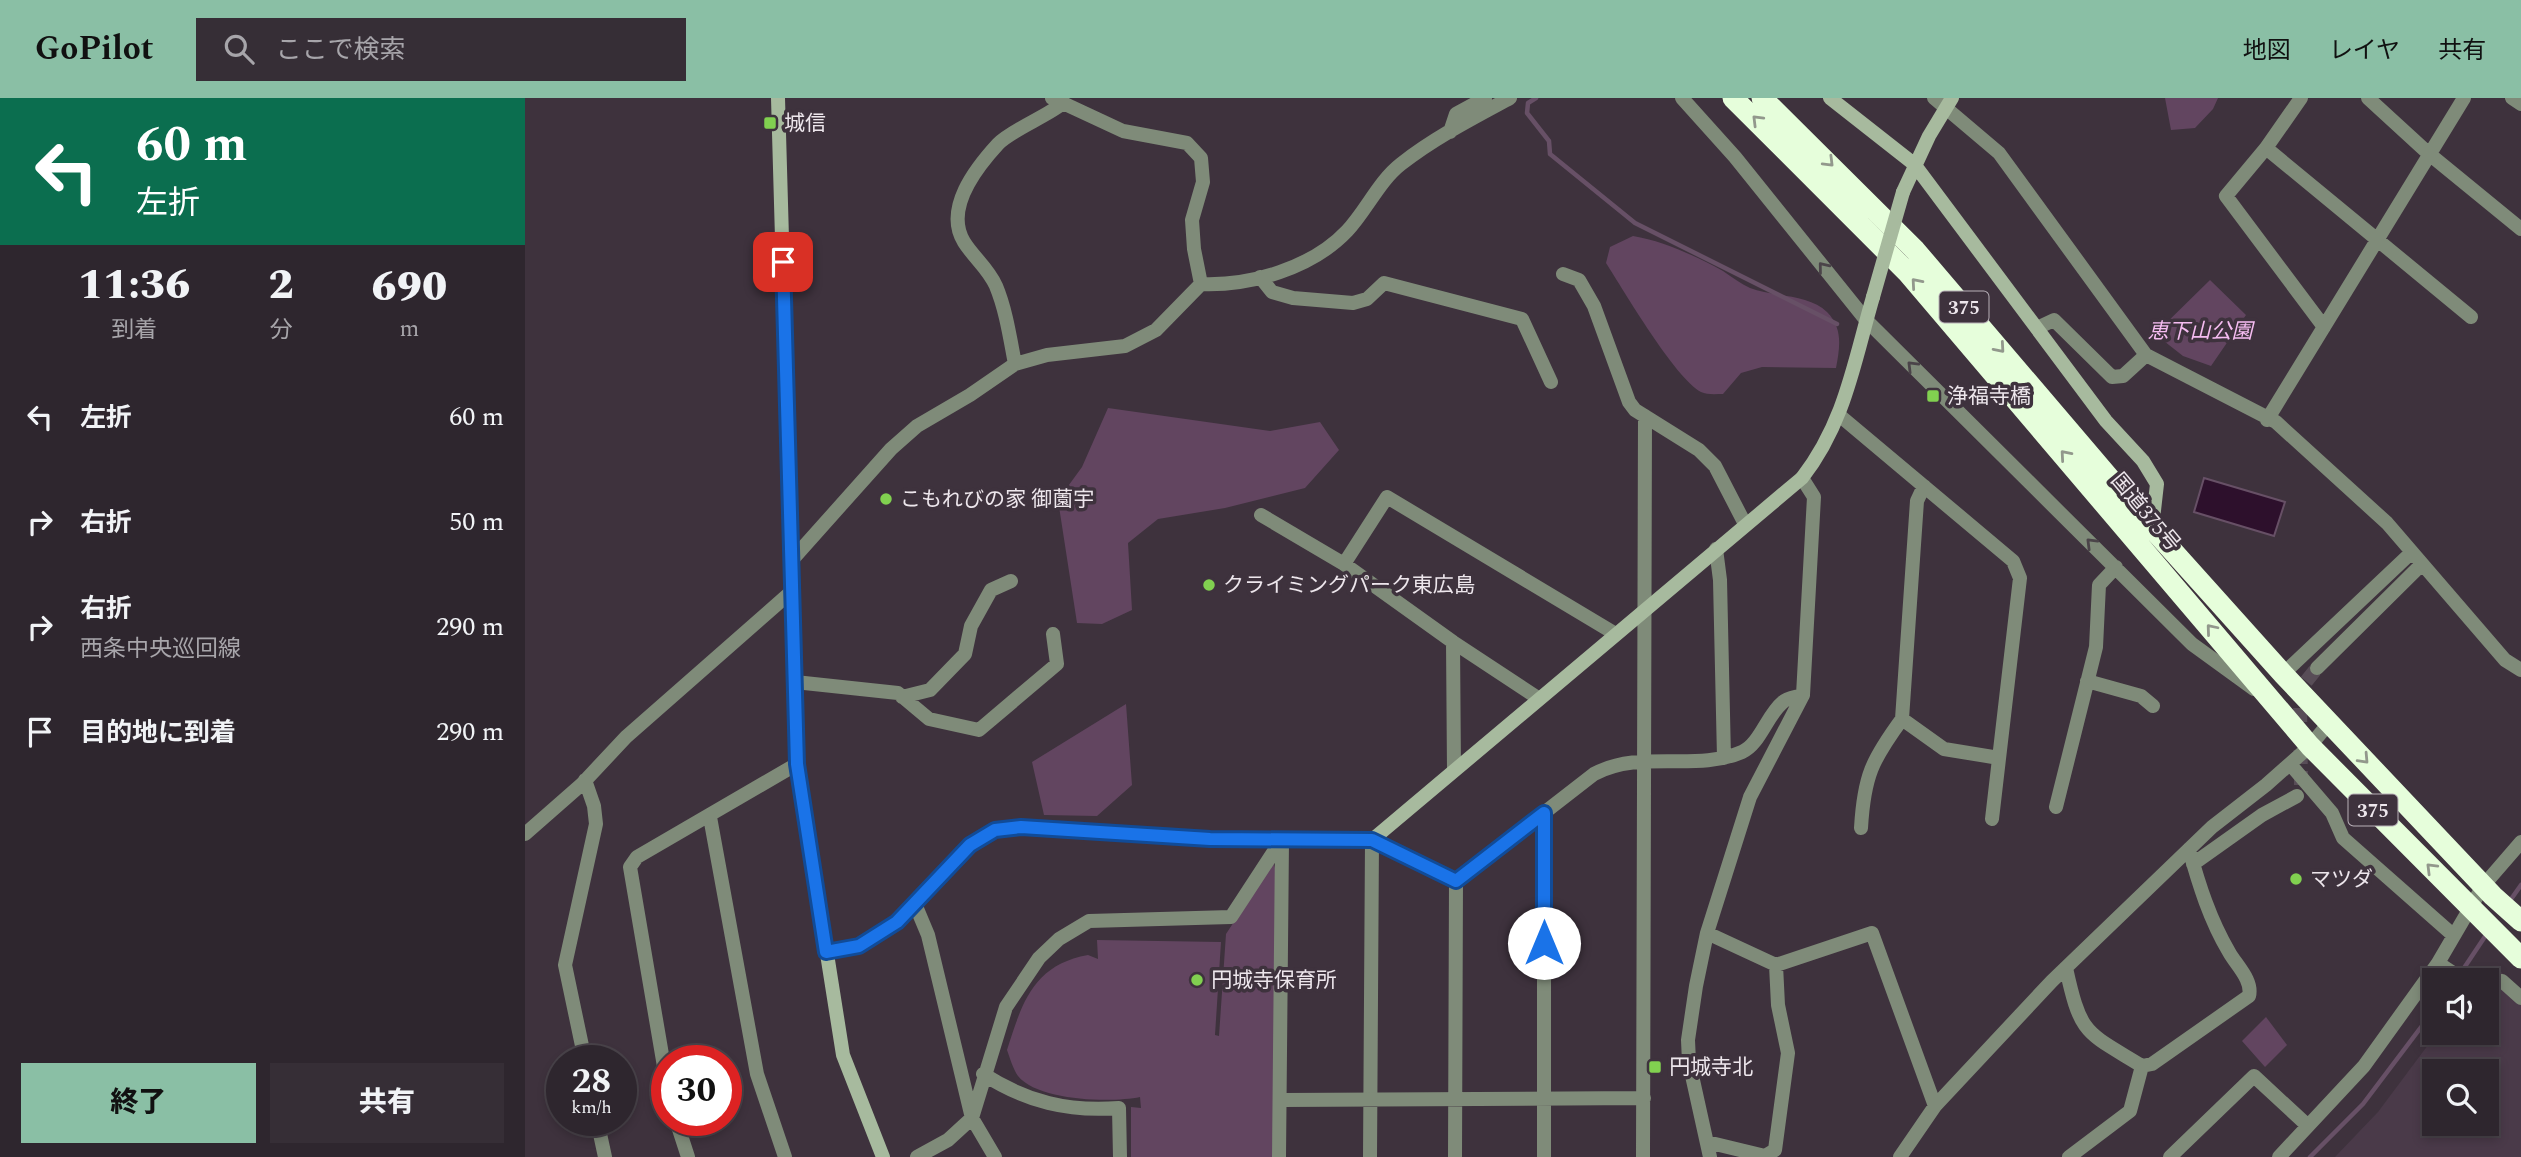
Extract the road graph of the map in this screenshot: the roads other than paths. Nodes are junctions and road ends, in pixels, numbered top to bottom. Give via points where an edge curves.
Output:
1 (778, 98) edge
2 (1485, 98) edge
3 (1510, 98) edge
4 (1682, 98) edge
5 (1733, 98) edge
6 (1762, 98) edge
7 (1829, 98) edge
8 (1934, 98) edge
9 (2301, 98) edge
10 (2368, 98) edge
11 (2464, 98) edge
12 (2512, 98) edge
13 (1057, 101) edge
14 (1949, 102) edge
15 (2521, 104) edge
16 (1450, 132) junction
17 (2266, 148) junction
18 (2428, 153) junction
19 (1914, 164) junction
20 (2521, 229) edge
21 (2377, 237) junction
22 (1563, 274) dead end
23 (1259, 276) junction
24 (1201, 284) junction
25 (2471, 317) dead end
26 (1866, 320) junction
27 (2324, 327) junction
28 (2037, 328) junction
29 (2145, 355) junction
30 (1015, 364) junction
31 (1551, 382) dead end
32 (1839, 415) junction
33 (1644, 416) junction
34 (2267, 420) junction
35 (1802, 478) junction
36 (1924, 486) junction
37 (1261, 515) dead end
38 (1745, 524) junction
39 (2152, 528) junction
40 (1716, 549) junction
41 (2412, 552) junction
42 (791, 561) junction
43 (1344, 564) junction
44 (2422, 564) junction
45 (2116, 567) junction
46 (1011, 581) dead end
47 (791, 592) junction
48 (1644, 610) junction
49 (1053, 634) dead end
50 (1614, 634) junction
51 (1453, 642) junction
52 (2317, 668) tunnel mouth
53 (2521, 670) edge
54 (2283, 674) junction
55 (2087, 681) junction
56 (795, 682) junction
57 (1803, 695) junction
58 (902, 697) junction
59 (1538, 698) junction
60 (2271, 700) junction
61 (2154, 705) dead end
62 (1902, 719) junction
63 (2329, 723) junction
64 (2310, 746) junction
65 (1724, 758) junction
66 (1999, 758) junction
67 (1644, 760) junction
68 (797, 764) junction
69 (2290, 764) junction
70 (1454, 770) junction
71 (585, 780) junction
72 (2297, 796) dead end
73 (2056, 807) dead end
74 (1544, 813) junction
75 (710, 817) junction
76 (1992, 819) dead end
77 (1861, 828) dead end
78 (525, 834) edge
79 (1282, 839) junction
80 (1372, 840) junction
81 (2521, 842) edge
82 (2189, 849) junction
83 (2193, 864) junction
84 (1456, 881) junction
85 (2488, 891) junction
86 (915, 904) junction
87 (2474, 913) junction
88 (2519, 920) edge
89 (1707, 933) junction
90 (2453, 935) junction
91 (826, 952) junction
92 (2521, 958) edge
93 (1776, 965) junction
94 (2443, 966) junction
95 (2066, 968) junction
96 (2446, 968) edge
97 (2499, 981) edge
98 (2521, 998) edge
99 (582, 1045) edge
100 (660, 1045) edge
101 (2142, 1066) junction
102 (983, 1074) junction
103 (1644, 1098) junction
104 (1455, 1099) junction
105 (1544, 1099) junction
106 (1282, 1100) junction
107 (1370, 1100) junction
108 (1935, 1106) junction
109 (972, 1118) junction
110 (2308, 1126) junction
111 (600, 1136) edge
112 (681, 1136) edge
113 (1707, 1142) junction
114 (604, 1157) edge
115 (688, 1157) edge
116 (785, 1157) edge
117 (883, 1157) edge
118 (917, 1157) edge
119 (995, 1157) edge
120 (1120, 1157) edge
121 (1279, 1157) edge
122 (1370, 1157) edge
123 (1455, 1157) edge
124 (1544, 1157) edge
125 (1643, 1157) edge
126 (1710, 1157) edge
127 (1900, 1157) edge
128 (2069, 1157) edge
129 (2170, 1157) edge
130 (2279, 1157) edge

1 - 42 street
2 - 16 street via 1456,114
3 - 16 street
26 -> 4 street
60 -> 5 highway, 国道375号 / 375 via 1907,272
6 -> 39 highway, 国道375号 / 375 via 1915,250
7 - 19 street
8 - 14 street
9 - 17 street
10 - 18 street
11 - 18 street
12 - 15 street
13 - 24 street via 1123,131 1187,143 1201,158 1203,182 1192,220
13 - 30 street via 1044,118 1000,142 959,200 955,220 964,242 996,286
14 - 19 street
14 - 29 street via 1999,153
16 - 23 street via 1398,166 1347,231 1318,257
17 - 21 street
17 - 27 street via 2227,196
18 - 20 street
18 - 21 street
19 - 26 street, bridge
19 - 28 street
21 - 25 street
21 - 27 street
22 - 33 street via 1579,280 1594,306 1629,402
23 - 24 street via 1231,285
23 - 31 street via 1272,292 1293,298 1353,303 1367,299 1384,283 1522,319
24 - 30 street via 1156,330 1125,346 1047,355
26 - 32 street
45 -> 26 street
27 - 34 street
28 - 29 street via 2054,320 2112,377 2123,376
28 - 39 street via 2157,484
29 - 34 street
30 - 42 street via 916,426
32 - 35 street via 1824,450
32 - 36 street
33 - 38 street via 1699,450 1715,466
33 - 48 street
34 - 41 street via 2276,422 2387,523
35 - 38 street
35 - 57 street via 1814,496
36 - 62 street via 1917,500
36 - 66 street via 2013,561 2020,578
37 - 43 street
38 - 40 street
39 - 54 highway, 国道375号 / 375
40 - 48 street
40 - 65 street
41 - 44 street
41 - 54 street
42 - 47 street
43 - 50 street via 1387,497
43 - 51 street
44 - 52 street
44 - 53 street via 2505,660
45 - 55 street via 2099,586 2096,647
45 - 60 street via 2192,644
46 - 58 street via 991,590 971,626 965,654 930,690
47 - 56 street
47 - 71 street via 626,737
48 - 50 street
48 - 67 street
49 - 58 street via 1057,664 979,730 929,719
50 - 59 street
51 - 59 street
51 - 70 street
54 - 63 highway, 国道375号 / 375
55 - 61 street via 2141,696
55 - 73 street
56 - 58 street
56 - 68 street
57 - 65 street via 1783,701 1745,751
57 - 89 street via 1750,797
59 - 70 street
60 - 64 highway, 国道375号 / 375
62 - 66 street via 1944,749
62 - 77 street via 1865,780
63 - 64 street
63 -> 85 highway, 国道375号 / 375
64 - 69 street
87 -> 64 highway, 国道375号 / 375
65 - 67 street
66 - 76 street
67 - 74 street via 1611,765 1594,774
67 - 103 street
68 - 75 street
68 - 91 street
69 - 82 street
69 - 90 street via 2332,813 2343,838
70 - 80 street
71 - 78 street
71 - 99 street via 596,824 565,965
72 - 83 street via 2262,814
74 - 84 street
74 - 105 street
75 - 100 street via 637,857 630,867
75 - 116 street via 757,1073
79 - 80 street
79 - 86 street via 1021,827 995,830 970,845
79 - 102 street via 1231,916 1089,921 1059,939 1039,958 1006,1007
79 - 106 street
80 - 84 street
80 - 107 street
81 - 85 street
82 - 83 street
82 - 95 street
83 - 101 street via 2228,952 2251,989 2249,996 2185,1043
84 - 104 street
85 - 87 street
85 - 88 highway, 国道375号 / 375
86 - 91 street via 897,922 859,946
86 - 109 street via 928,934
87 - 90 street
87 - 92 highway, 国道375号 / 375
89 - 93 street
89 - 113 street via 1688,1040
90 - 94 street
91 - 117 street via 843,1055
93 - 108 street via 1872,933
93 - 113 street via 1788,1053 1775,1150 1765,1156
94 - 96 street
94 - 110 street via 2364,1066
95 - 101 street via 2081,1023 2090,1034
95 - 108 street
97 - 98 street
101 - 128 street via 2130,1111
102 - 109 street
102 - 120 street via 1034,1101 1086,1111 1119,1108
103 - 105 street
103 - 125 street
104 - 105 street
104 - 107 street
104 - 123 street
105 - 124 street
106 - 107 street
106 - 121 street
107 - 122 street
108 - 127 street
109 - 118 street via 948,1140
109 - 119 street
110 - 129 street via 2255,1076
110 - 130 street
111 - 114 street
112 - 115 street
113 - 126 street

